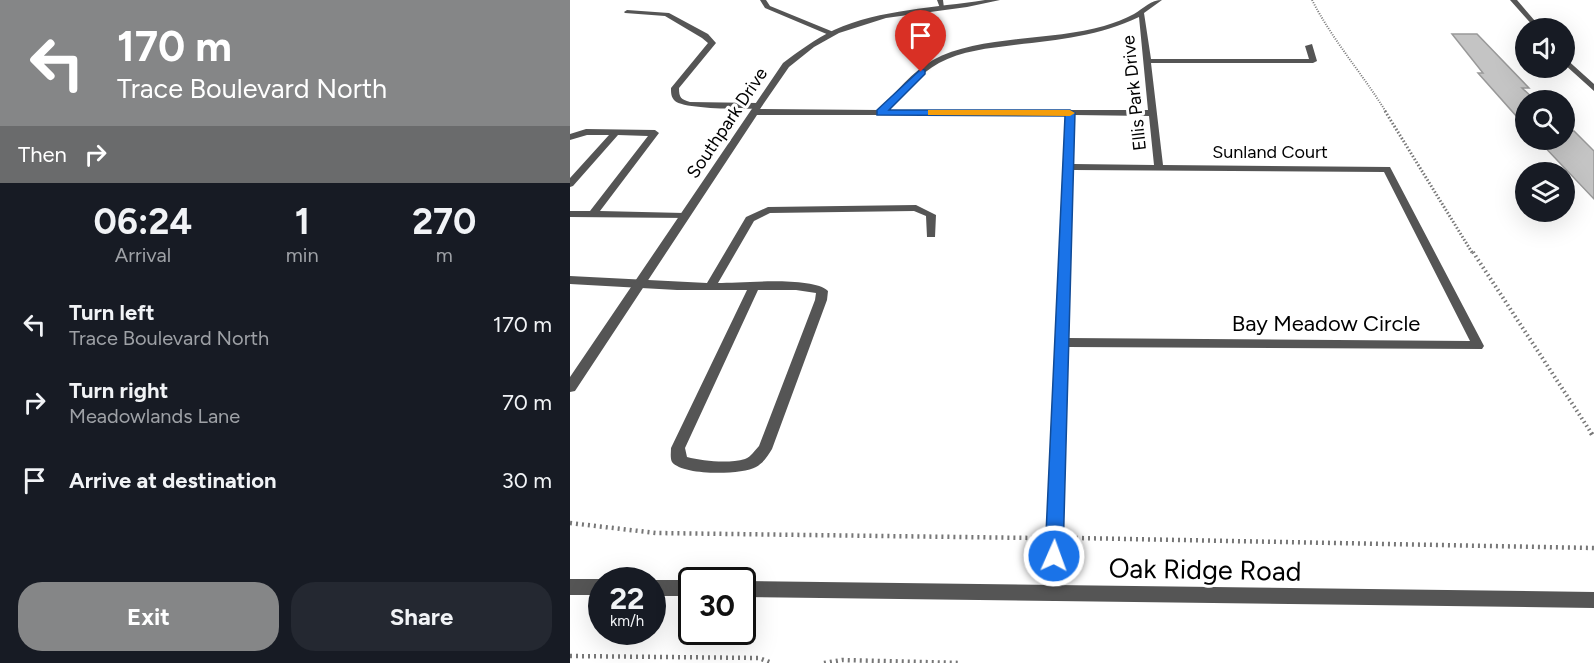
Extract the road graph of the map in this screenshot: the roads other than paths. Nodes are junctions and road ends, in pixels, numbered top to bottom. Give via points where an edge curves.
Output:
1 (763, 0) edge
2 (997, 0) edge
3 (1159, 0) edge
4 (1514, 0) edge
5 (941, 4) edge
6 (627, 12) dead end
7 (1142, 15) junction
8 (1529, 18) edge
9 (832, 33) junction
10 (1310, 46) dead end
11 (1148, 61) junction
12 (1575, 70) edge
13 (1594, 89) edge
14 (756, 109) junction
15 (881, 112) junction
16 (1070, 113) junction
17 (1154, 113) junction
18 (616, 132) junction
19 (570, 136) edge
20 (1067, 167) junction
21 (1159, 168) junction
22 (570, 184) edge
23 (570, 214) edge
24 (592, 214) junction
25 (684, 216) junction
26 (931, 235) dead end
27 (1426, 246) joint
28 (570, 280) edge
29 (640, 283) junction
30 (710, 287) junction
31 (754, 287) junction
32 (1061, 342) junction
33 (570, 387) edge
34 (570, 587) edge
35 (588, 587) edge
36 (756, 589) edge
37 (1053, 593) junction
38 (1594, 600) edge

1 - 9 street via 767,7
2 - 5 street, Southpark Drive
3 - 7 street
4 - 8 street
5 - 9 street, Southpark Drive via 847,25
6 - 14 street via 667,14 712,43 679,82 675,96 679,101
7 - 11 street, Ellis Park Drive
7 - 15 street via 1075,34 967,51 941,59 921,72
9 - 14 street, Southpark Drive via 808,46 786,65
10 - 11 street via 1313,61
11 - 17 street, Ellis Park Drive
12 - 13 street
14 - 15 street
14 - 25 street, Southpark Drive
15 - 16 street
16 - 17 street
16 - 20 street
17 - 21 street, Ellis Park Drive
18 - 19 street
18 - 22 street
18 - 24 street via 655,133
20 - 21 street, Sunland Court
20 - 32 street
21 - 27 street, Sunland Court via 1387,169
23 - 24 street
24 - 25 street
25 - 29 street, Southpark Drive
26 - 30 street via 932,215 916,208 768,210 750,219
27 - 32 street, Bay Meadow Circle via 1478,346
28 - 29 street
29 - 30 street
29 - 33 street, Southpark Drive
30 - 31 street
31 - 31 street via 812,288 822,291 821,300 765,449 757,459 744,465 686,465 678,459 678,448
32 - 37 street
34 - 35 street
36 - 37 street, Oak Ridge Road
37 - 38 street, Oak Ridge Road

